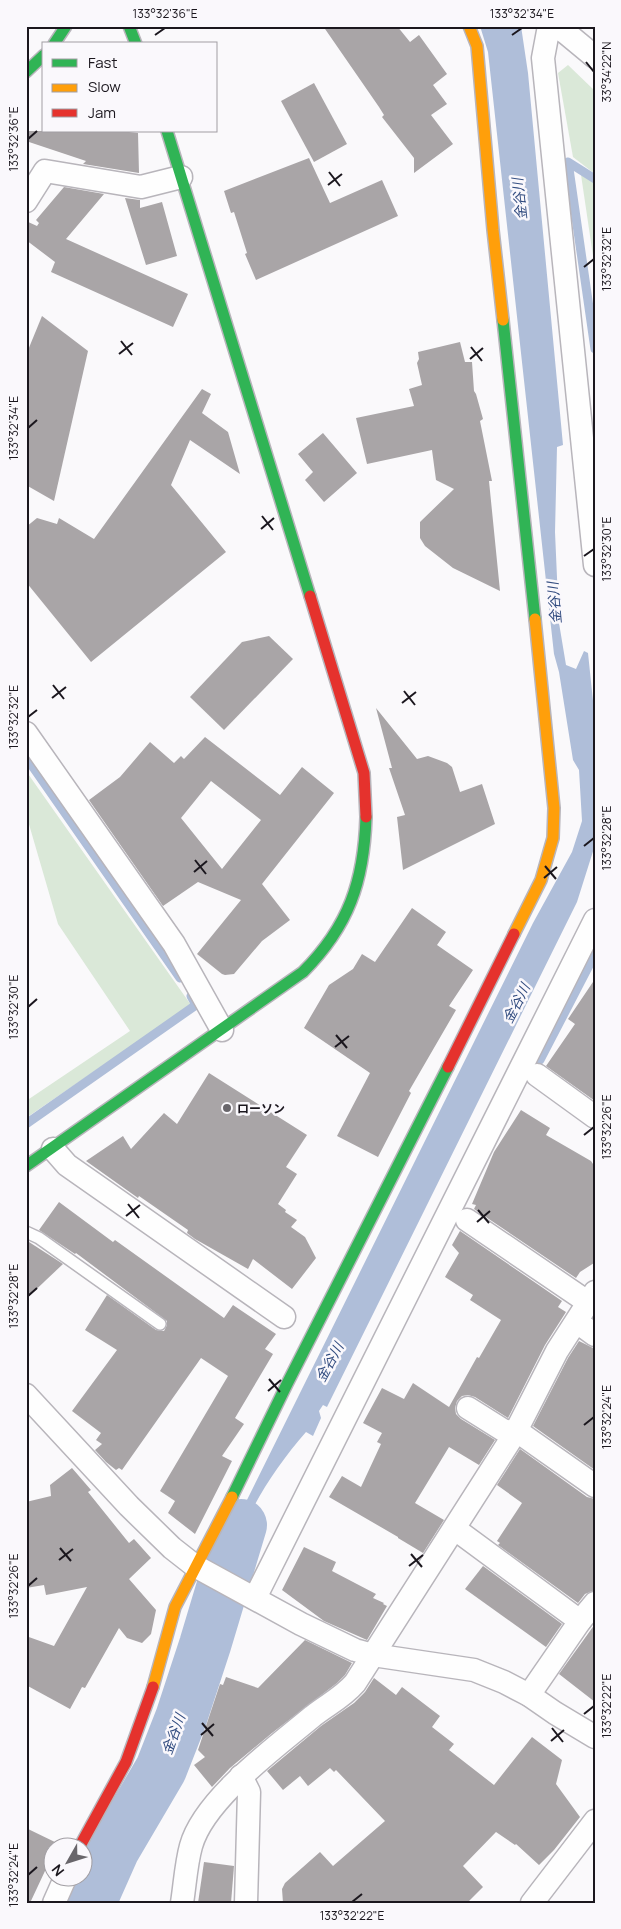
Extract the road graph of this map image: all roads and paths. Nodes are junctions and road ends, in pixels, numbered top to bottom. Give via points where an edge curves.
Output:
1 (66, 26) edge
2 (129, 26) edge
3 (468, 26) edge
4 (549, 26) edge
5 (555, 26) edge
6 (55, 42) edge
7 (135, 42) edge
8 (42, 57) edge
9 (595, 57) edge
10 (26, 72) edge
11 (167, 132) edge
12 (181, 176) junction
13 (26, 201) edge
14 (595, 565) edge
15 (26, 733) edge
16 (595, 920) edge
17 (222, 1030) junction
18 (537, 1075) dead end
19 (595, 1117) edge
20 (53, 1149) junction
21 (26, 1166) edge
22 (467, 1220) dead end
23 (26, 1232) edge
24 (589, 1313) edge
25 (284, 1317) dead end
26 (160, 1324) dead end
27 (26, 1395) edge
28 (468, 1408) dead end
29 (515, 1433) junction
30 (595, 1486) edge
31 (454, 1529) junction
32 (202, 1570) junction
33 (250, 1596) junction
34 (595, 1602) edge
35 (580, 1621) junction
36 (373, 1655) junction
37 (529, 1695) junction
38 (595, 1737) edge
39 (241, 1776) junction
40 (595, 1821) edge
41 (85, 1836) edge
42 (62, 1886) edge
43 (54, 1903) edge
44 (182, 1903) edge
45 (246, 1903) edge
46 (532, 1903) edge

1 - 6 street
2 - 7 street
3 - 32 street via 477,46 493,230 552,778 553,838 541,880 291,1376 208,1546
4 - 14 street via 543,58
5 - 9 street
8 - 10 street
11 - 12 street
12 - 13 street via 141,187 45,171
12 - 17 street via 364,773 367,802 366,847 361,869 346,914 329,944 303,972
15 - 17 street via 174,944
16 - 33 street
17 - 20 street
18 - 19 street
20 - 21 street
20 - 25 street via 67,1165
22 - 24 street
23 - 26 lane via 40,1238
24 - 29 street via 557,1351
27 - 32 street via 129,1506 172,1548
28 - 29 street via 503,1430
29 - 30 street
29 - 31 street
31 - 35 street
31 - 36 street
32 - 33 street
32 - 41 street via 175,1607 153,1686 126,1762
33 - 36 street via 355,1650
34 - 35 street
35 - 37 street
36 - 37 street via 474,1670
36 - 39 street via 346,1692
37 - 38 street
39 - 44 street via 205,1819 192,1845
39 - 45 street via 249,1792
40 - 46 street
42 - 43 street

